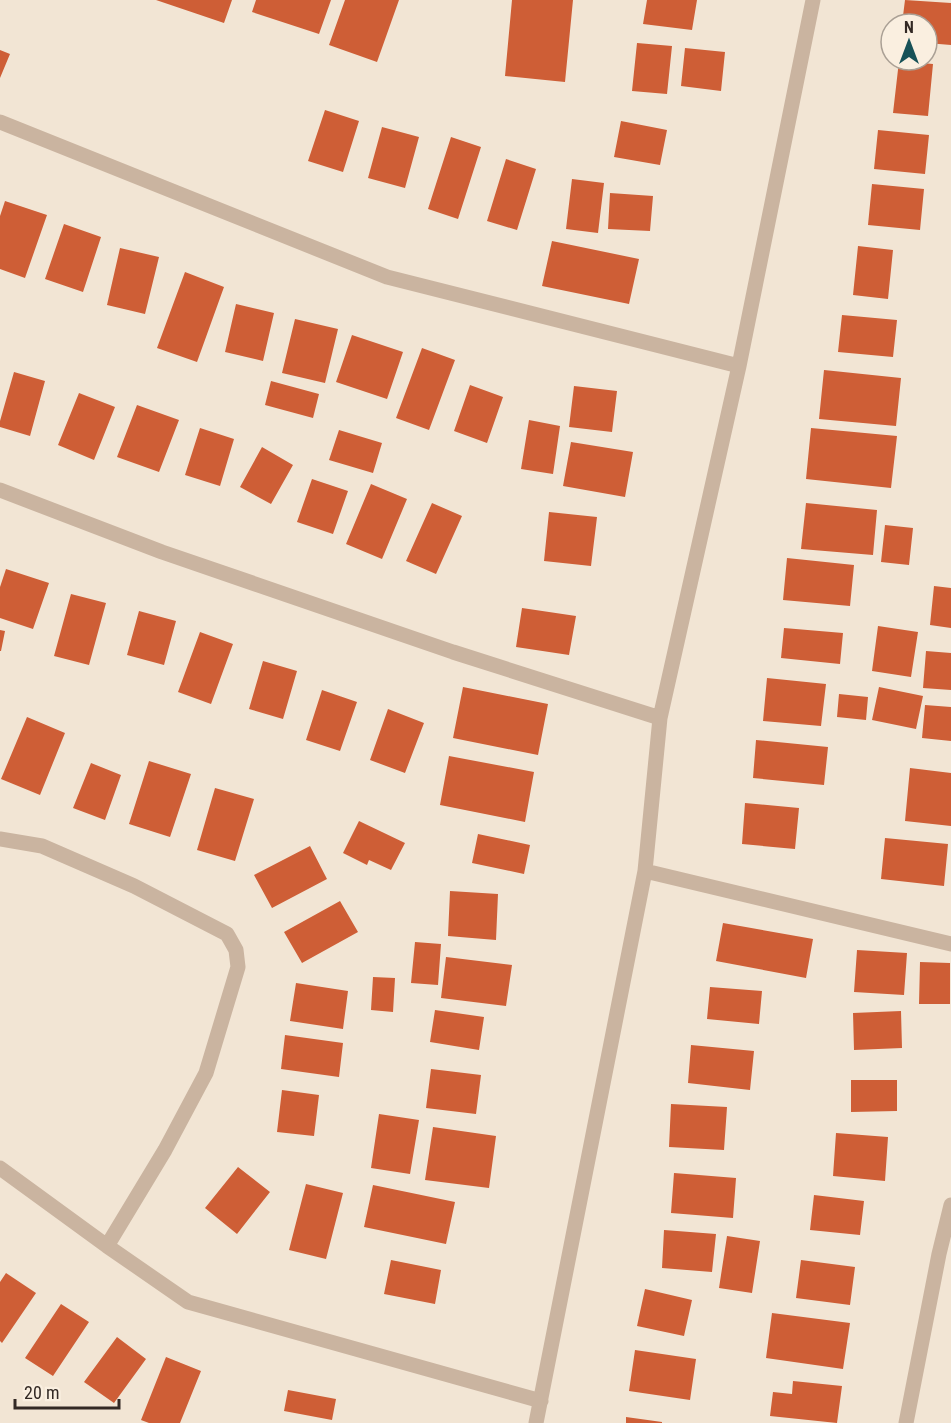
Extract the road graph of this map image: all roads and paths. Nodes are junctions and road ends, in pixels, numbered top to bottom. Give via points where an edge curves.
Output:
1 (813, 0) edge
2 (0, 122) edge
3 (739, 366) junction
4 (0, 490) edge
5 (660, 718) junction
6 (0, 839) edge
7 (645, 872) junction
8 (951, 944) edge
9 (0, 1168) edge
10 (951, 1205) edge
11 (107, 1246) junction
12 (945, 1258) edge
13 (541, 1401) junction
14 (536, 1423) edge
15 (906, 1423) edge

1 - 3 street
2 - 3 street via 387,277
3 - 5 street
4 - 5 street via 184,560
5 - 7 street
6 - 11 street via 42,846 134,886 227,934 236,950 238,967 206,1072
7 - 8 street
7 - 13 street
9 - 11 street
10 - 12 street
11 - 13 street via 188,1302
12 - 15 street
13 - 14 street

